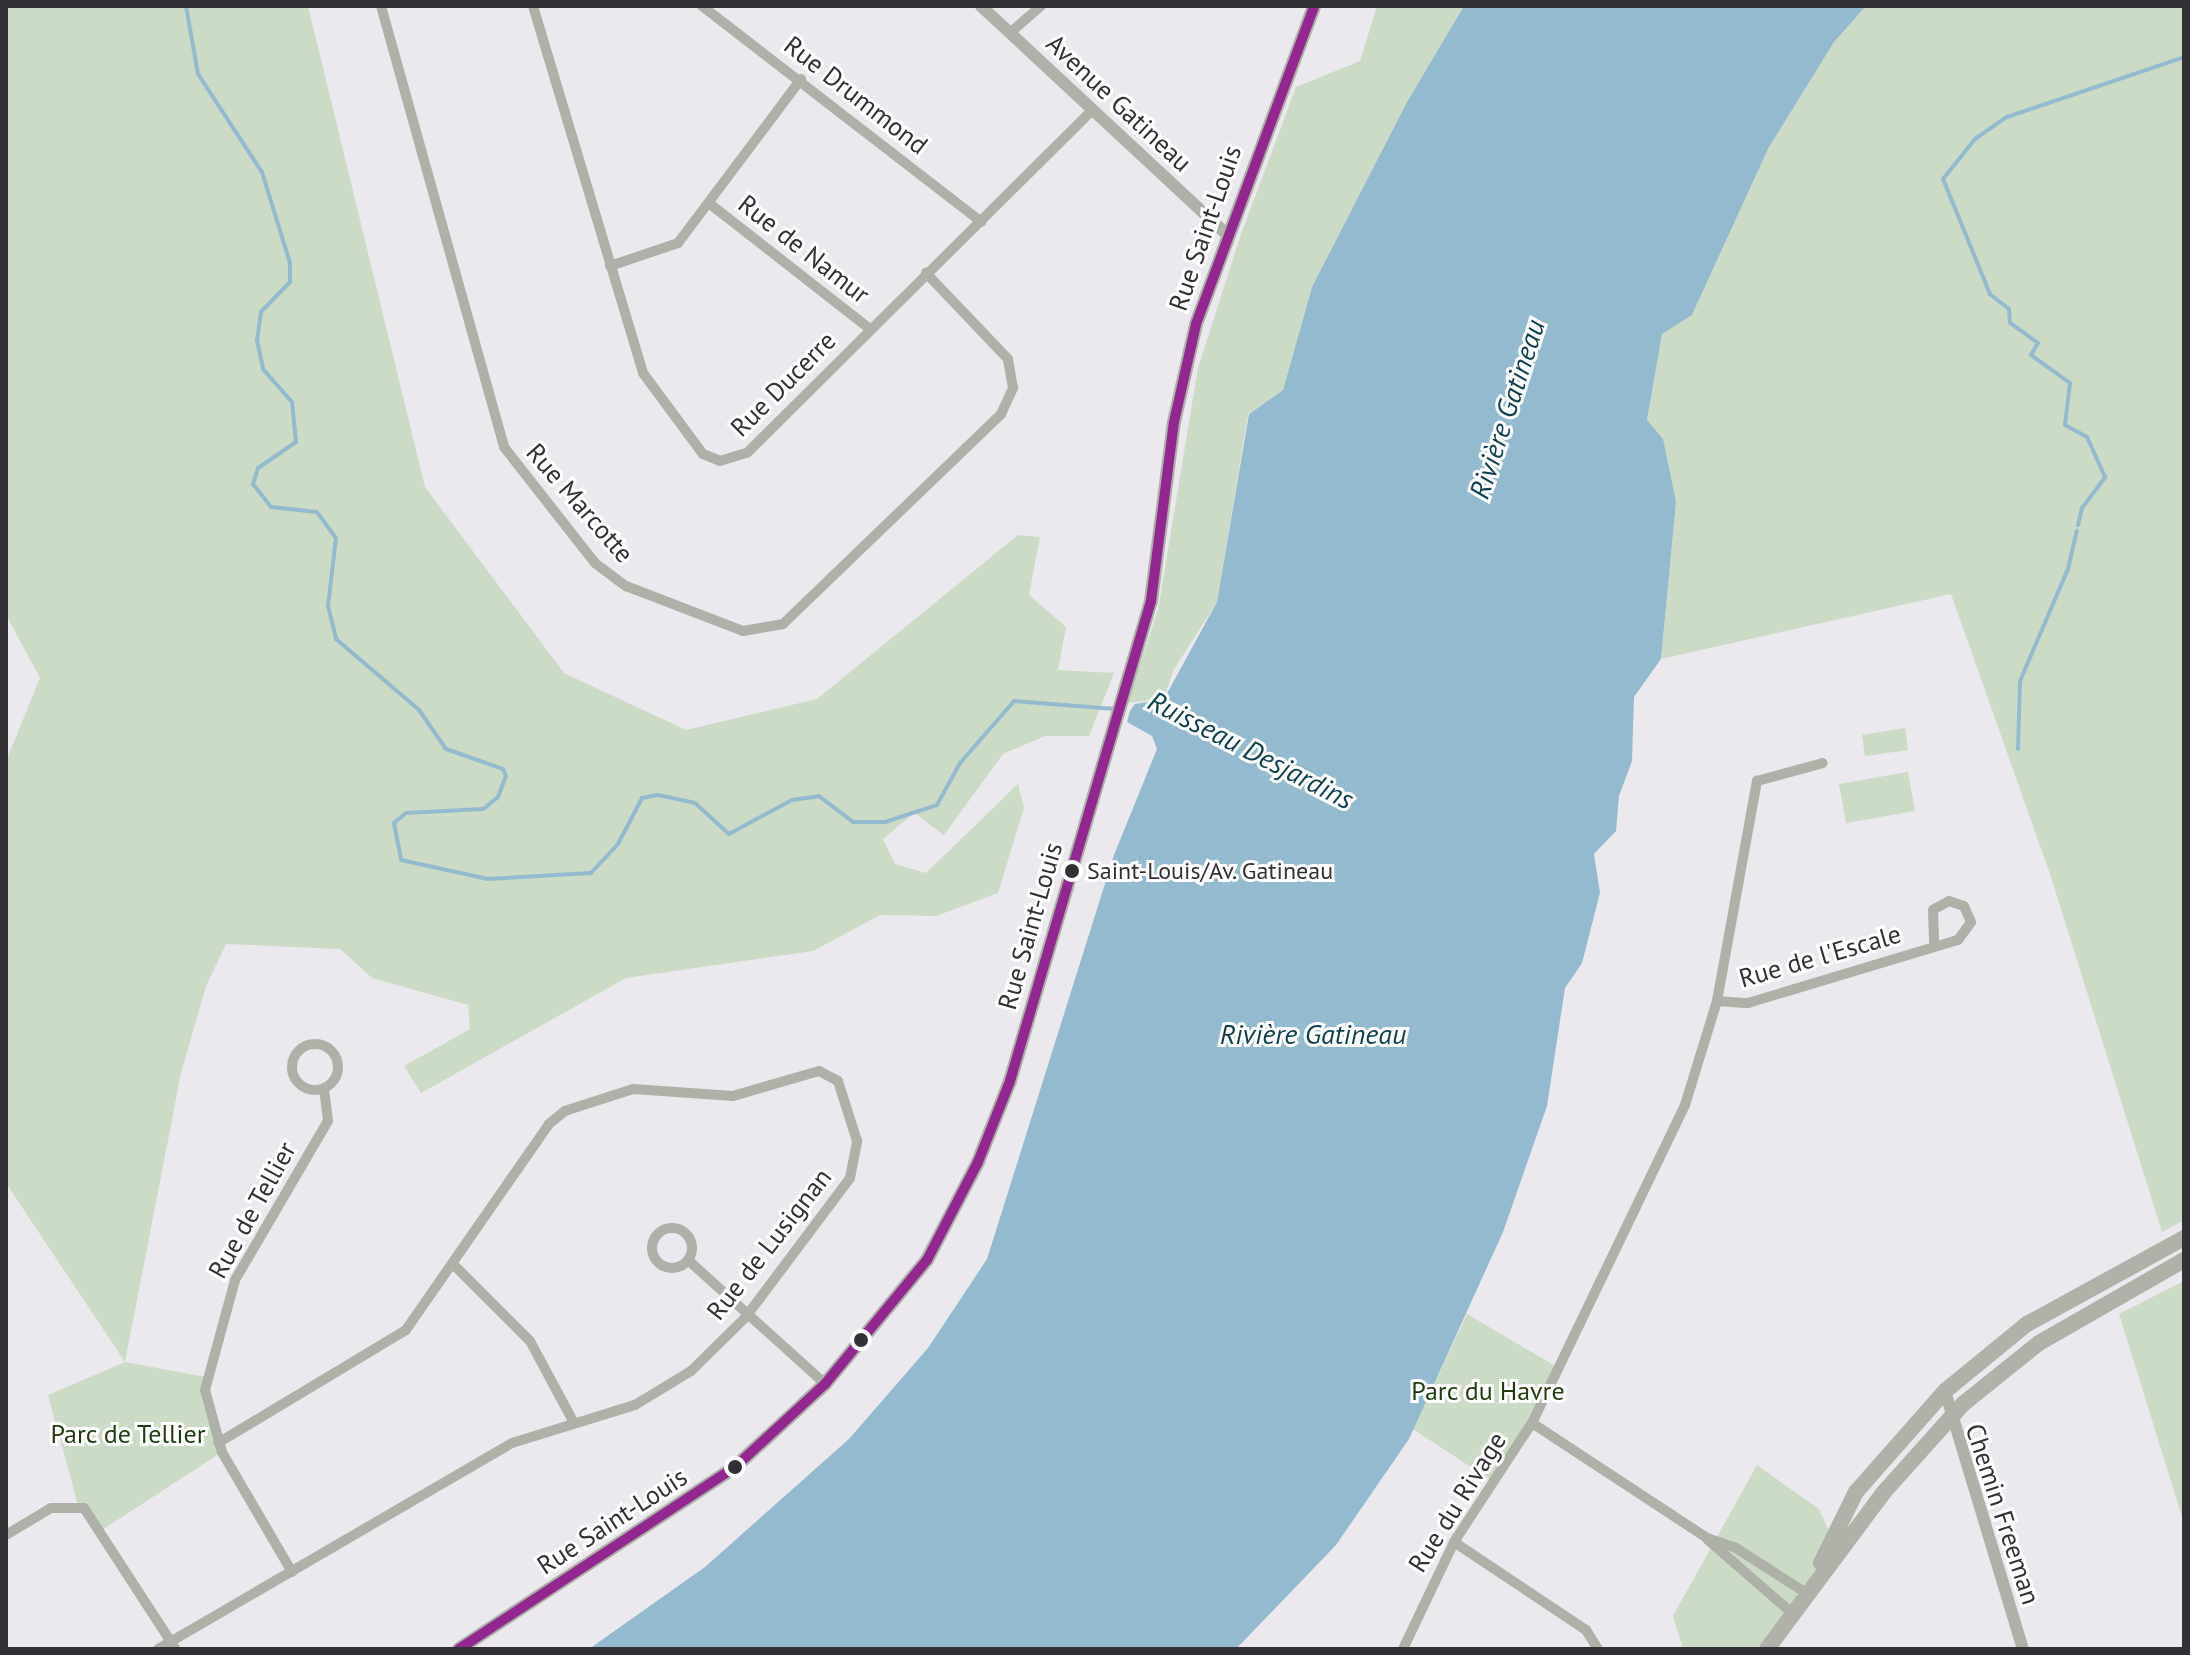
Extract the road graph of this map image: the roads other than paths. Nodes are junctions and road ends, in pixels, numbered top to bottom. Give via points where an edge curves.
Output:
1 (381, 6) edge
2 (533, 6) edge
3 (702, 6) edge
4 (981, 6) edge
5 (1041, 6) edge
6 (1314, 6) edge
7 (1011, 32) junction
8 (801, 79) junction
9 (1093, 110) junction
10 (710, 204) junction
11 (981, 222) junction
12 (1226, 234) junction
13 (610, 266) junction
14 (926, 273) junction
15 (870, 329) junction
16 (1823, 763) dead end
17 (1934, 946) junction
18 (1717, 1001) junction
19 (324, 1088) junction
20 (2184, 1238) edge
21 (688, 1260) dead end
22 (2184, 1260) edge
23 (454, 1265) junction
24 (745, 1318) junction
25 (825, 1384) junction
26 (1945, 1391) junction
27 (1950, 1417) junction
28 (574, 1423) junction
29 (1532, 1423) junction
30 (218, 1443) junction
31 (6, 1535) edge
32 (1707, 1538) junction
33 (1454, 1542) junction
34 (292, 1572) junction
35 (1809, 1588) junction
36 (1792, 1613) junction
37 (174, 1646) edge
38 (158, 1649) edge
39 (459, 1649) edge
40 (1403, 1649) edge
41 (1598, 1649) edge
42 (1767, 1649) edge
43 (2023, 1649) edge

1 - 14 street, Rue Marcotte via 504,447 595,563 626,586 743,631 783,624 1001,414 1013,388 1008,359
2 - 13 street, Rue Ducerre
3 - 8 street, Rue Drummond
4 - 7 street, Avenue Gatineau
5 - 7 street
6 - 12 main road, Rue Saint-Louis
7 - 9 street, Avenue Gatineau
8 - 10 street
8 - 11 street, Rue Drummond
9 - 11 street, Rue Ducerre
9 - 12 street, Avenue Gatineau
10 - 13 street via 673,247
10 - 15 street, Rue de Namur
11 - 14 street, Rue Ducerre
12 - 25 main road, Rue Saint-Louis via 1185,367 1156,582 1013,1070 978,1162 927,1260
13 - 15 street, Rue Ducerre via 647,383 711,459 731,460 747,453
14 - 15 street, Rue Ducerre
16 - 18 street, Rue du Rivage via 1757,781
17 - 17 street, Rue de l'Escale via 1969,930 1964,906 1949,901 1933,910
17 - 18 street, Rue de l'Escale via 1748,1003
18 - 29 street, Rue du Rivage via 1672,1138
19 - 19 street, Rue de Tellier via 337,1071 336,1057 326,1047 305,1046 294,1056 295,1079 308,1089
19 - 30 street, Rue de Tellier via 328,1121 235,1280 218,1324 205,1390
20 - 26 main road via 2027,1324
21 - 24 street
22 - 27 main road via 2039,1343
23 - 24 street, Rue de Lusignan via 549,1124 592,1098 653,1088 733,1096 829,1074 838,1081 857,1141 850,1178
23 - 28 street via 530,1341
23 - 30 street, Rue de Lusignan via 406,1330
24 - 25 street
24 - 28 street, Rue de Lusignan via 658,1395
25 - 39 main road, Rue Saint-Louis via 734,1468
26 - 27 street, Chemin Freeman
26 - 35 main road via 1856,1492
27 - 35 main road
27 - 43 street, Chemin Freeman
28 - 34 street, Rue de Lusignan via 512,1443
29 - 32 street
29 - 33 street, Rue du Rivage
30 - 34 street, Rue de Tellier
31 - 37 street via 51,1508 84,1508
32 - 35 street
32 - 36 street
33 - 40 street, Rue du Rivage
33 - 41 street via 1586,1630
34 - 37 street, Rue de Lusignan
35 - 36 main road
36 - 42 main road
37 - 38 street, Rue de Lusignan

